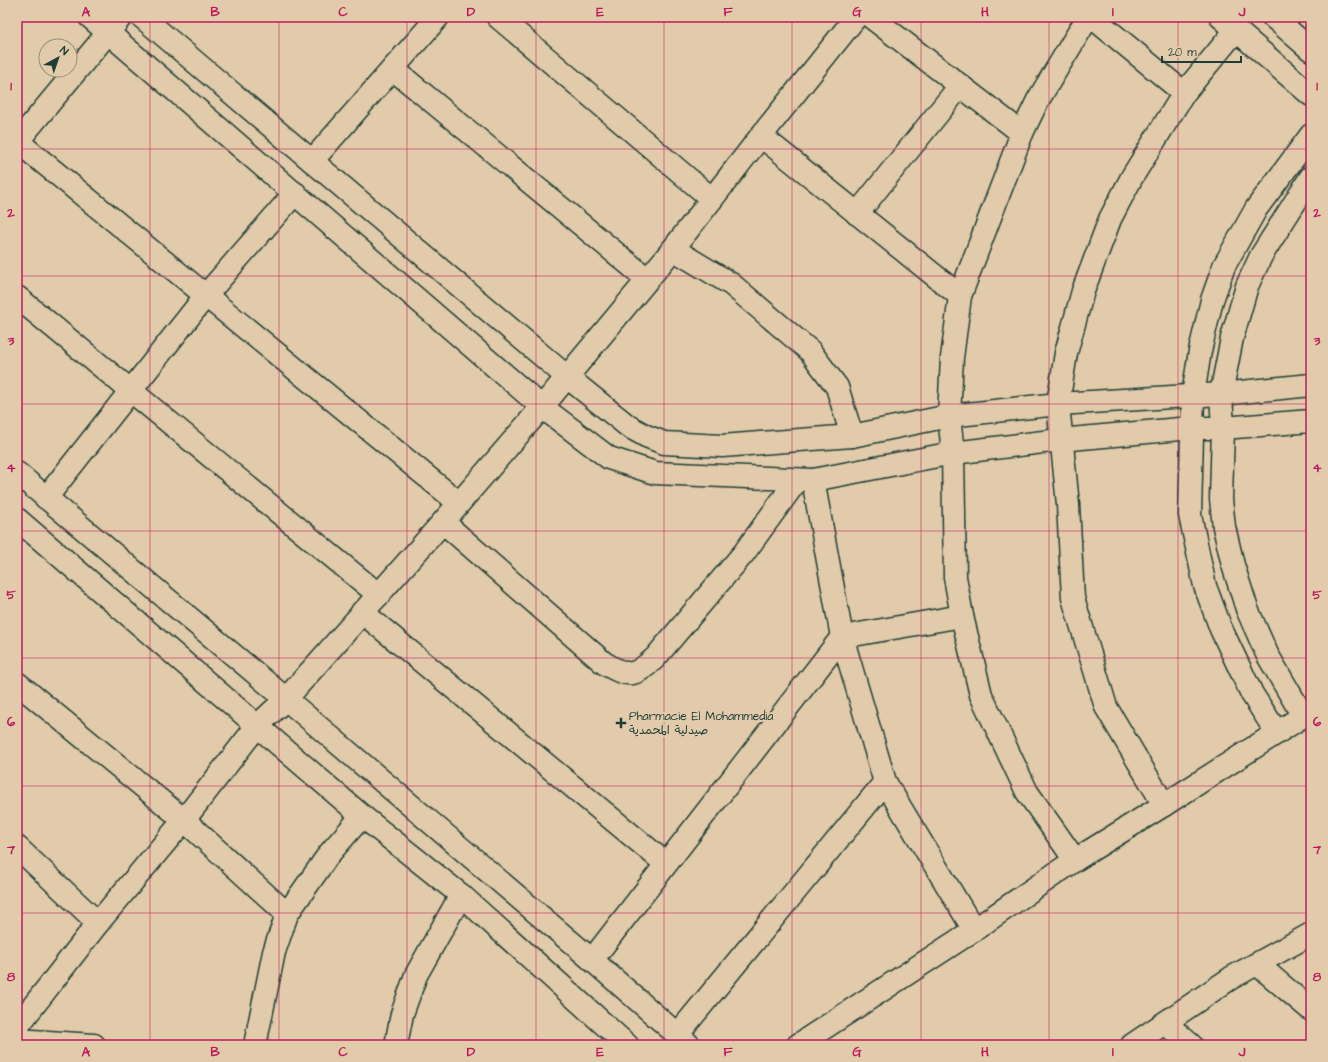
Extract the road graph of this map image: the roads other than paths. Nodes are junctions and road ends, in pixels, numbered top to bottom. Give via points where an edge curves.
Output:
1 (90, 17) edge
2 (142, 17) edge
3 (438, 17) edge
4 (498, 17) edge
5 (856, 17) edge
6 (871, 17) edge
7 (1088, 17) edge
8 (1092, 17) edge
9 (1272, 17) edge
10 (114, 24) edge
11 (1229, 24) edge
12 (1308, 42) edge
13 (393, 69) junction
14 (960, 86) junction
15 (1184, 93) junction
16 (1311, 95) edge
17 (1022, 133) junction
18 (1311, 135) edge
19 (761, 136) junction
20 (17, 141) edge
21 (312, 161) junction
22 (1311, 176) edge
23 (295, 193) junction
24 (712, 200) junction
25 (856, 214) junction
26 (673, 249) junction
27 (647, 279) junction
28 (207, 294) junction
29 (960, 296) junction
30 (17, 297) edge
31 (566, 376) junction
32 (1311, 385) edge
33 (130, 391) junction
34 (1221, 394) junction
35 (1193, 395) junction
36 (1058, 404) junction
37 (542, 407) junction
38 (949, 416) junction
39 (1311, 421) edge
40 (1191, 428) junction
41 (1222, 428) junction
42 (852, 436) junction
43 (1060, 440) junction
44 (700, 445) junction
45 (953, 453) junction
46 (17, 473) edge
47 (702, 475) junction
48 (805, 480) junction
49 (46, 498) junction
50 (459, 503) junction
51 (443, 522) junction
52 (19, 525) edge
53 (379, 595) junction
54 (362, 612) junction
55 (962, 616) junction
56 (842, 637) junction
57 (17, 683) edge
58 (286, 699) junction
59 (1307, 714) edge
60 (257, 726) junction
61 (1277, 733) junction
62 (886, 782) junction
63 (1164, 805) junction
64 (362, 816) junction
65 (184, 820) junction
66 (17, 847) edge
67 (1075, 860) junction
68 (665, 863) junction
69 (461, 895) junction
70 (287, 914) junction
71 (98, 923) junction
72 (974, 930) junction
73 (1311, 934) edge
74 (592, 960) junction
75 (1257, 964) junction
76 (1311, 1010) edge
77 (1165, 1023) junction
78 (17, 1027) edge
79 (17, 1040) edge
80 (683, 1040) edge
81 (94, 1045) edge
82 (255, 1045) edge
83 (396, 1045) edge
84 (627, 1045) edge
85 (798, 1045) edge
86 (1132, 1045) edge
87 (1191, 1045) edge

1 - 10 street
2 - 21 street
3 - 13 street
4 - 24 street
5 - 19 street
6 - 14 street
7 - 17 street via 1038,100
8 - 15 street
9 - 12 street
10 - 20 street
10 - 23 street
11 - 15 street
11 - 16 street
13 - 21 street
13 - 27 street
14 - 17 street
14 - 25 street
15 - 36 street via 1132,177 1110,219 1083,292 1066,353
17 - 29 street
18 - 35 street via 1256,209 1224,266 1212,300
19 - 24 street
19 - 25 street
20 - 28 street
21 - 31 street
22 - 34 street via 1261,256 1247,286
23 - 28 street
23 - 37 street
24 - 26 street
25 - 29 street
26 - 27 street
26 - 42 street via 731,284 810,351 837,387
27 - 31 street
28 - 33 street
28 - 50 street
29 - 38 street via 952,358
30 - 33 street
31 - 37 street
31 - 44 street via 628,426 646,436 664,443
32 - 34 street
33 - 49 street
33 - 53 street
34 - 35 street
34 - 41 street
35 - 36 street
35 - 40 street
36 - 38 street
36 - 43 street
37 - 47 street via 609,458 655,473
37 - 50 street
38 - 42 street
38 - 45 street
39 - 41 street
40 - 41 street
40 - 43 street
40 - 61 street via 1190,516 1205,586 1252,694
41 - 59 street via 1221,499 1224,527 1233,565 1247,609 1267,654
42 - 44 street via 722,446
43 - 45 street
43 - 63 street via 1068,504 1073,598 1106,707
44 - 47 street
45 - 48 street
45 - 55 street via 955,577
46 - 49 street
47 - 48 street
48 - 51 street via 656,658 641,671 628,674 604,663
48 - 56 street
49 - 58 street
50 - 51 street
51 - 53 street
52 - 60 street
53 - 54 street
54 - 58 street
54 - 68 street
55 - 56 street
55 - 67 street via 981,695 1027,792
56 - 62 street
56 - 68 street
57 - 65 street
58 - 60 street
58 - 74 street
59 - 61 street
60 - 64 street
60 - 65 street
61 - 63 street
62 - 72 street
62 - 80 street
63 - 67 street
64 - 69 street
64 - 70 street via 329,854
65 - 70 street
65 - 71 street
66 - 71 street
67 - 72 street
68 - 74 street
69 - 83 street via 416,975 402,1014
69 - 84 street
70 - 82 street via 274,952
71 - 78 street
72 - 85 street
73 - 75 street
74 - 80 street
75 - 76 street
75 - 77 street via 1231,978
77 - 86 street
77 - 87 street
79 - 81 street

